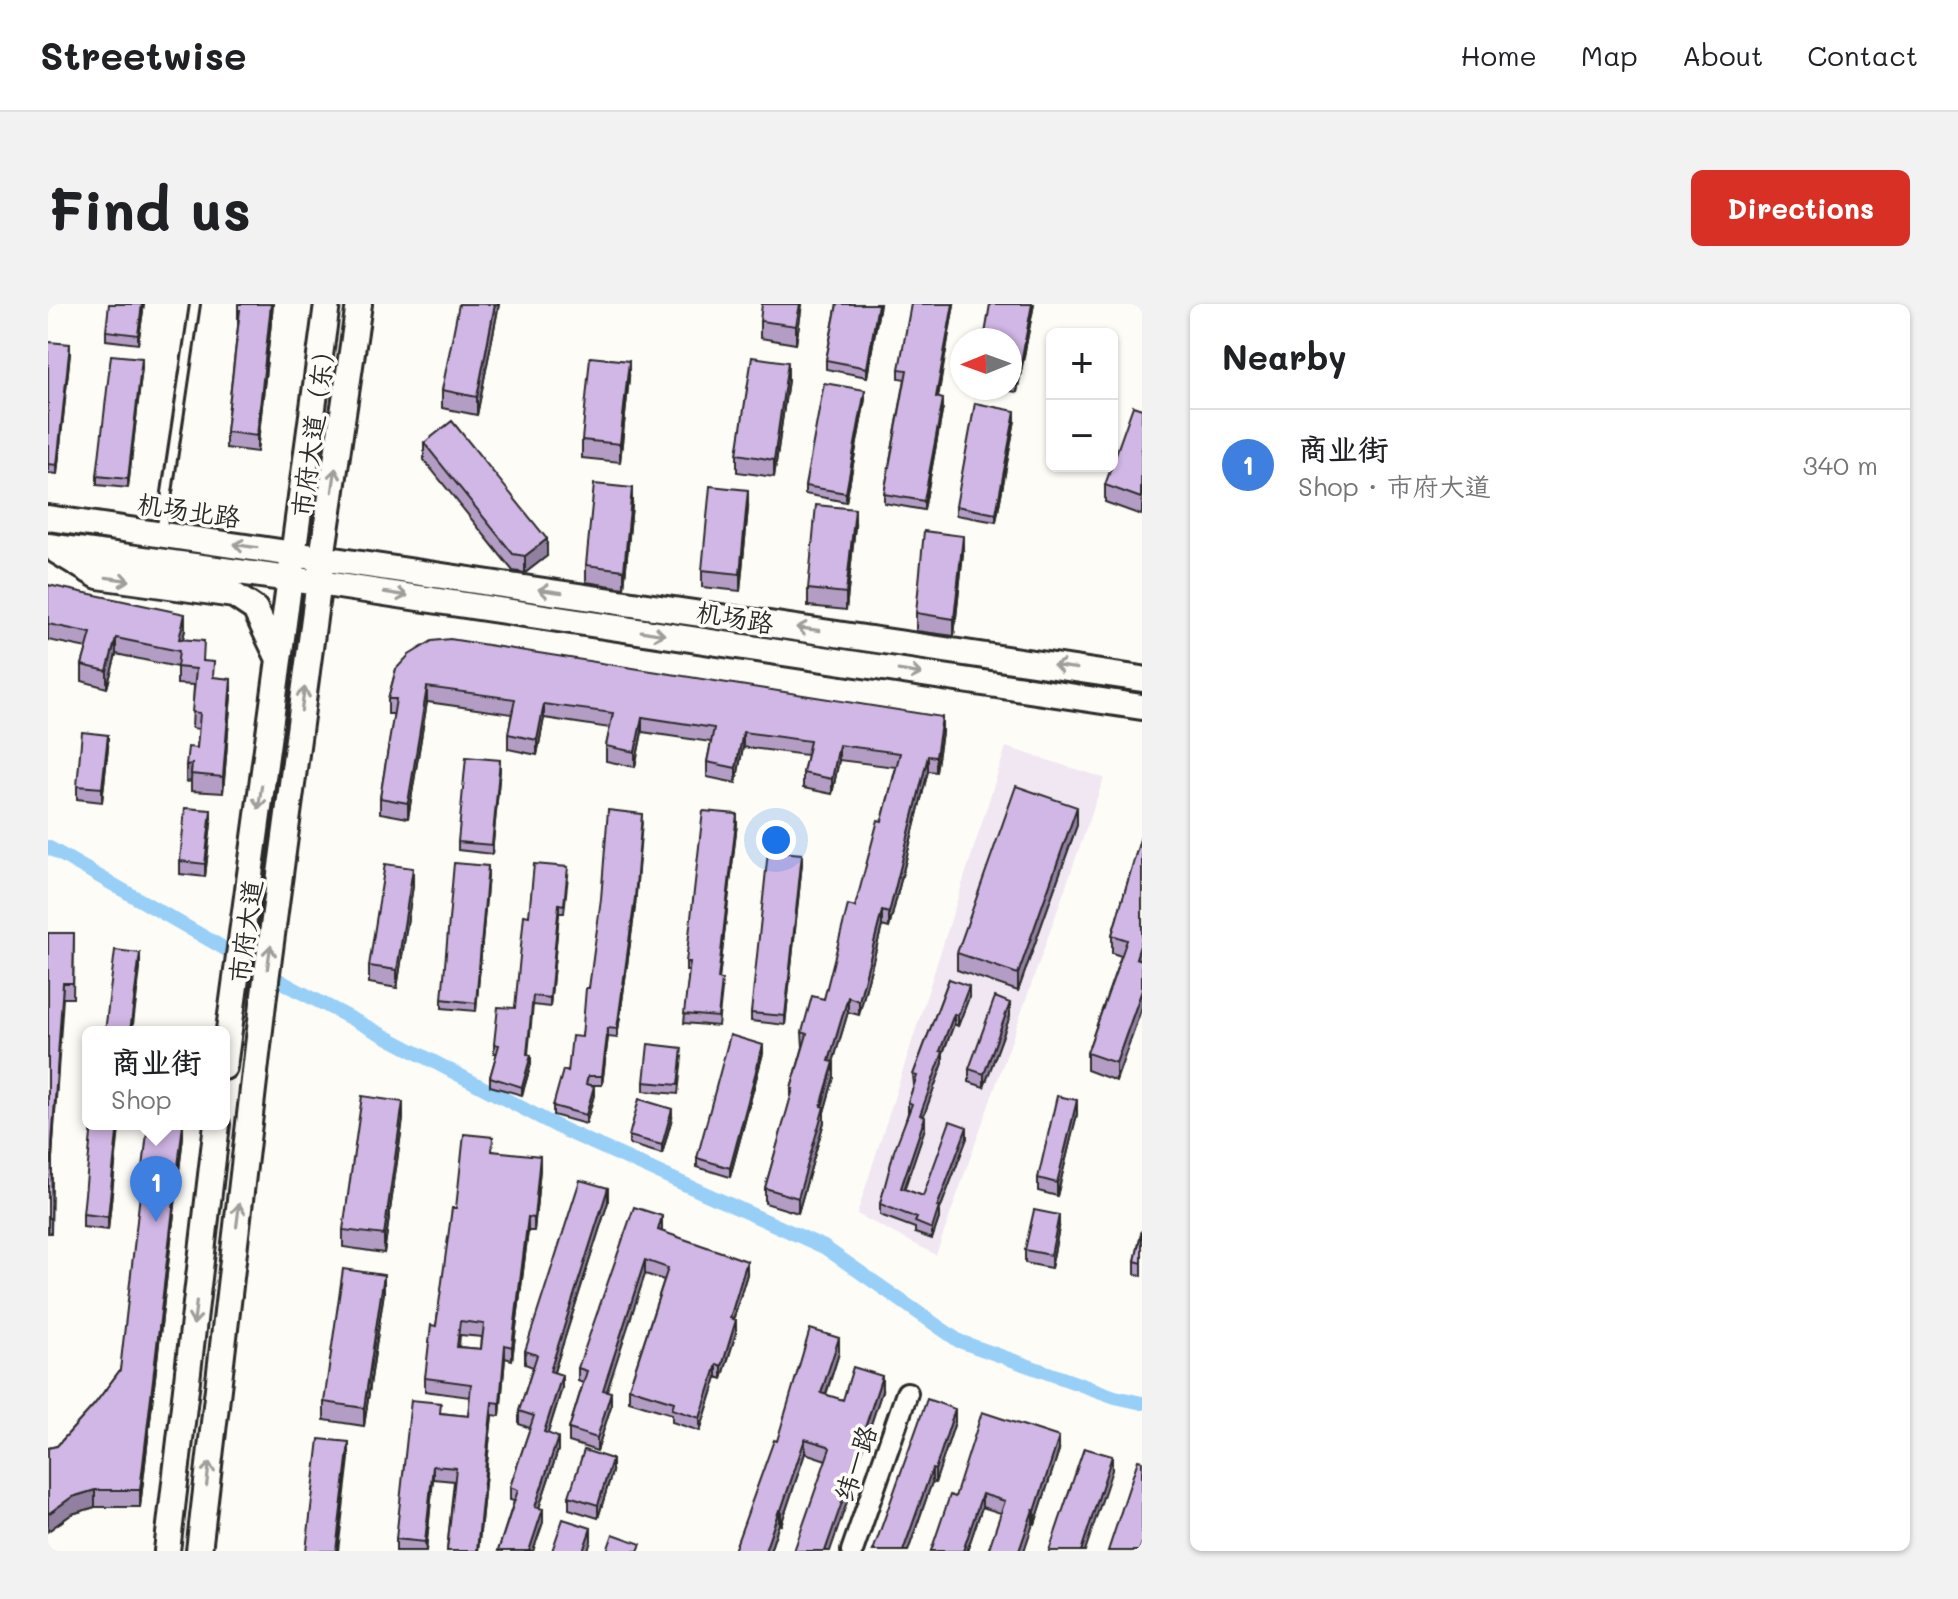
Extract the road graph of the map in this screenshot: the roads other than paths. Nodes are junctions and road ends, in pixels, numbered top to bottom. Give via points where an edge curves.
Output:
1 (195, 304) edge
2 (327, 304) edge
3 (359, 304) edge
4 (48, 518) edge
5 (161, 534) junction
6 (48, 546) edge
7 (294, 553) junction
8 (322, 558) junction
9 (289, 579) junction
10 (319, 583) junction
11 (278, 659) junction
12 (1142, 679) edge
13 (1142, 707) edge
14 (229, 1026) edge
15 (216, 1130) edge
16 (907, 1393) dead end
17 (167, 1551) edge
18 (199, 1551) edge
19 (852, 1551) edge

1 - 5 lane
2 - 7 main road, 市府大道（东）
8 -> 3 main road, 市府大道（东）
4 - 5 main road, 机场北路
7 -> 5 main road, 机场北路
6 - 9 main road, 机场北路
6 -> 11 main road via 98,576 234,595 255,609
7 - 8 main road, 机场北路
7 - 9 main road, 市府大道
8 - 10 main road, 市府大道
12 -> 8 main road, 机场路
9 - 10 main road, 机场北路
9 - 11 main road, 市府大道
10 -> 13 main road, 机场路
18 -> 10 main road, 市府大道
11 -> 14 main road, 市府大道
15 -> 17 main road
16 - 19 street, 纬一路

